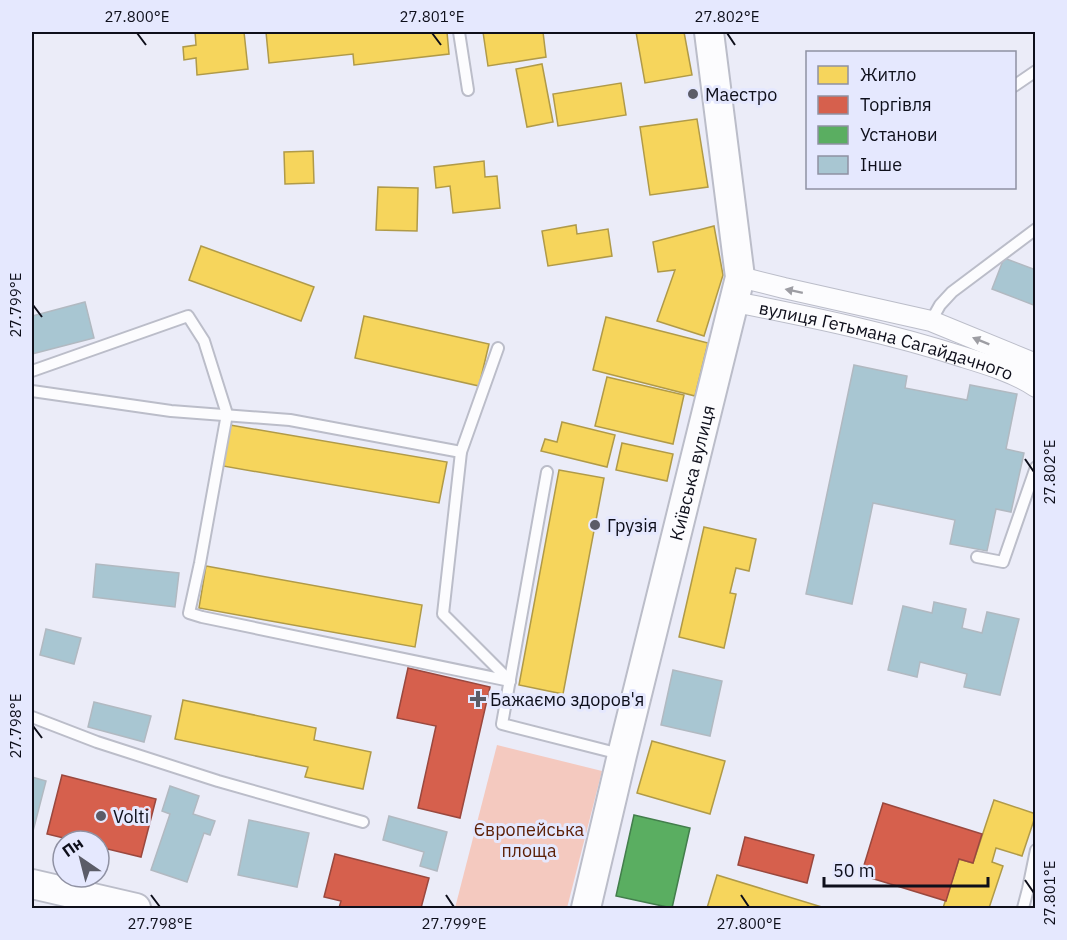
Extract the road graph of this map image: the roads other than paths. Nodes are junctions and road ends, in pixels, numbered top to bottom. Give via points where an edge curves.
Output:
1 (459, 32) edge
2 (709, 32) edge
3 (1035, 71) edge
4 (1016, 85) edge
5 (468, 90) dead end
6 (1035, 229) edge
7 (737, 289) junction
8 (931, 321) junction
9 (922, 344) junction
10 (498, 348) dead end
11 (1035, 363) edge
12 (32, 371) edge
13 (1035, 387) edge
14 (32, 391) edge
15 (227, 414) junction
16 (461, 452) junction
17 (1035, 467) edge
18 (547, 472) dead end
19 (977, 557) dead end
20 (510, 681) junction
21 (32, 717) edge
22 (622, 755) junction
23 (363, 822) dead end
24 (1035, 850) edge
25 (32, 884) edge
26 (135, 909) edge
27 (586, 909) edge
28 (1023, 909) edge

1 - 5 lane
2 - 7 main road, Київська вулиця
3 - 4 lane
6 - 8 lane via 952,292
8 -> 7 street, вулиця Гетьмана Сагайдачного via 784,288
7 - 9 street, вулиця Гетьмана Сагайдачного via 833,322
7 - 22 main road, Київська вулиця
8 - 9 street
11 -> 8 street, вулиця Гетьмана Сагайдачного
9 - 13 street, вулиця Гетьмана Сагайдачного via 993,366
10 - 16 lane
12 - 15 lane via 188,316 204,342
14 - 15 lane via 171,411
15 - 16 lane via 290,420
15 - 20 lane via 189,613
16 - 20 lane via 443,614
17 - 19 lane via 1003,562
18 - 20 lane
20 - 22 lane via 502,724
21 - 23 lane via 218,781
22 - 27 main road, Київська вулиця
24 - 28 lane
25 - 26 main road

